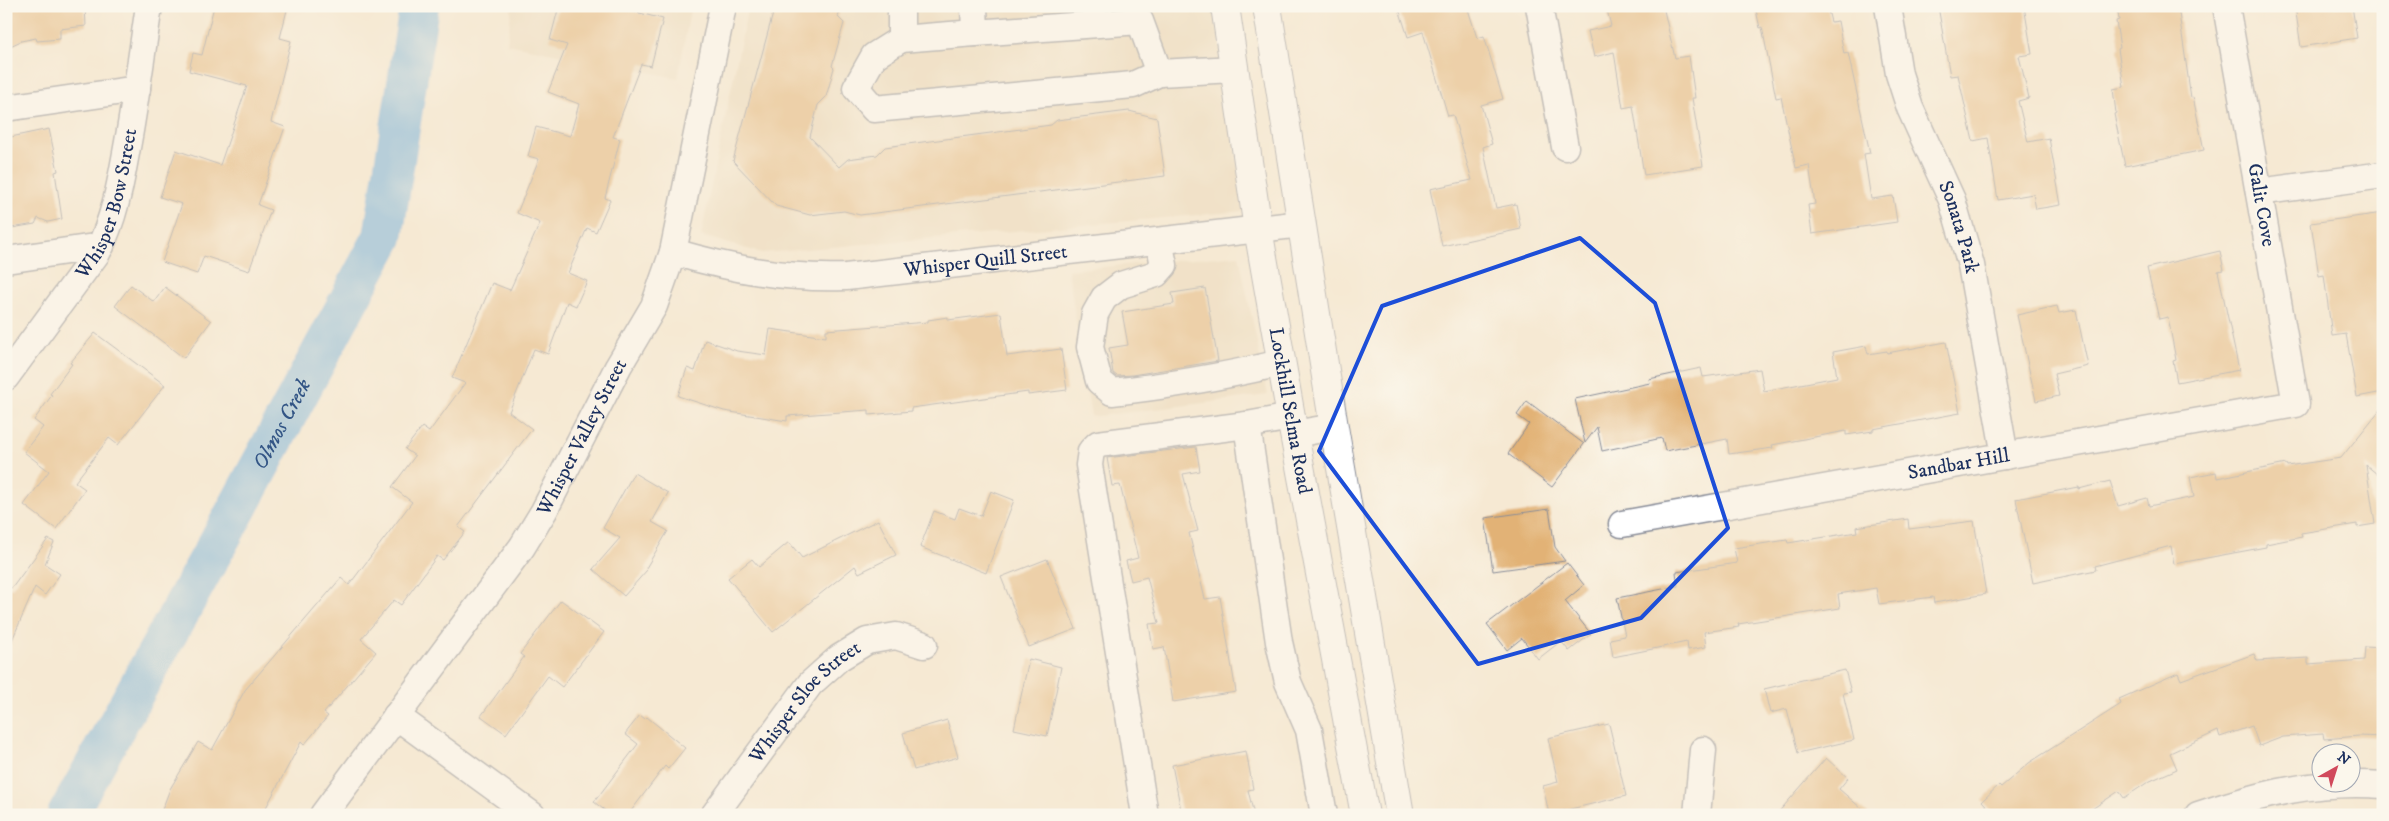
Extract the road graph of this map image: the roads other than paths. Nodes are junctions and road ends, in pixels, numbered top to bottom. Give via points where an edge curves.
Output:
1 (149, 6) edge
2 (723, 6) edge
3 (901, 6) edge
4 (974, 6) edge
5 (1225, 6) edge
6 (1267, 6) edge
7 (1539, 6) edge
8 (1888, 6) edge
9 (2226, 6) edge
10 (975, 33) junction
11 (901, 39) junction
12 (1276, 66) junction
13 (1234, 69) junction
14 (1158, 73) junction
15 (137, 89) junction
16 (6, 108) edge
17 (1565, 147) dead end
18 (2383, 175) edge
19 (2258, 192) junction
20 (1302, 224) junction
21 (1258, 230) junction
22 (1159, 241) junction
23 (101, 246) junction
24 (673, 252) junction
25 (6, 260) edge
26 (1281, 363) junction
27 (6, 377) edge
28 (2296, 404) joint
29 (1247, 425) junction
30 (1292, 426) junction
31 (1334, 427) junction
32 (2005, 456) junction
33 (1622, 524) dead end
34 (924, 645) dead end
35 (396, 716) junction
36 (1703, 750) dead end
37 (2383, 784) edge
38 (323, 815) edge
39 (532, 815) edge
40 (714, 815) edge
41 (1145, 815) edge
42 (1324, 815) edge
43 (1365, 815) edge
44 (1400, 815) edge
45 (1697, 815) edge
46 (2198, 815) edge

1 - 15 street, Whisper Bow Street
2 - 24 street, Whisper Valley Street
3 - 11 street
4 - 10 street
5 - 13 main road, Lockhill Selma Road
6 - 12 main road, Lockhill Selma Road
7 - 17 street
8 - 32 street, Sonata Park via 1904,91 1952,200 1972,265
9 - 19 street, Galit Cove
10 - 11 street
10 - 14 street via 1140,21
11 - 14 street via 874,56 856,88 874,109 1133,85
12 - 13 main road
12 - 20 main road, Lockhill Selma Road
13 - 14 street
13 - 21 main road, Lockhill Selma Road
15 - 16 street
15 - 23 street, Whisper Bow Street via 119,191
18 - 19 street
19 - 28 street, Galit Cove
20 - 21 street, Whisper Quill Street
20 - 31 main road, Lockhill Selma Road
21 - 22 street, Whisper Quill Street
21 - 26 main road, Lockhill Selma Road
22 - 24 street, Whisper Quill Street via 846,278 768,275
22 - 26 street via 1164,265 1156,274 1121,284 1104,298 1095,314 1090,347 1099,381 1112,392 1214,379
23 - 25 street
23 - 27 street, Whisper Bow Street
24 - 35 street, Whisper Valley Street via 654,306 618,367 544,512 522,547
26 - 30 main road, Lockhill Selma Road
28 - 32 street, Sandbar Hill
29 - 30 street
29 - 41 street via 1098,444 1091,451 1089,465
29 - 42 street via 1279,642 1288,682 1309,730
30 - 31 street
30 - 43 main road, Lockhill Selma Road
31 - 44 main road, Lockhill Selma Road
32 - 33 street, Sandbar Hill
34 - 40 street, Whisper Sloe Street via 896,636 867,642 839,658 810,684
35 - 38 street, Whisper Valley Street
35 - 39 street
36 - 45 street
37 - 46 street via 2306,786 2256,796

